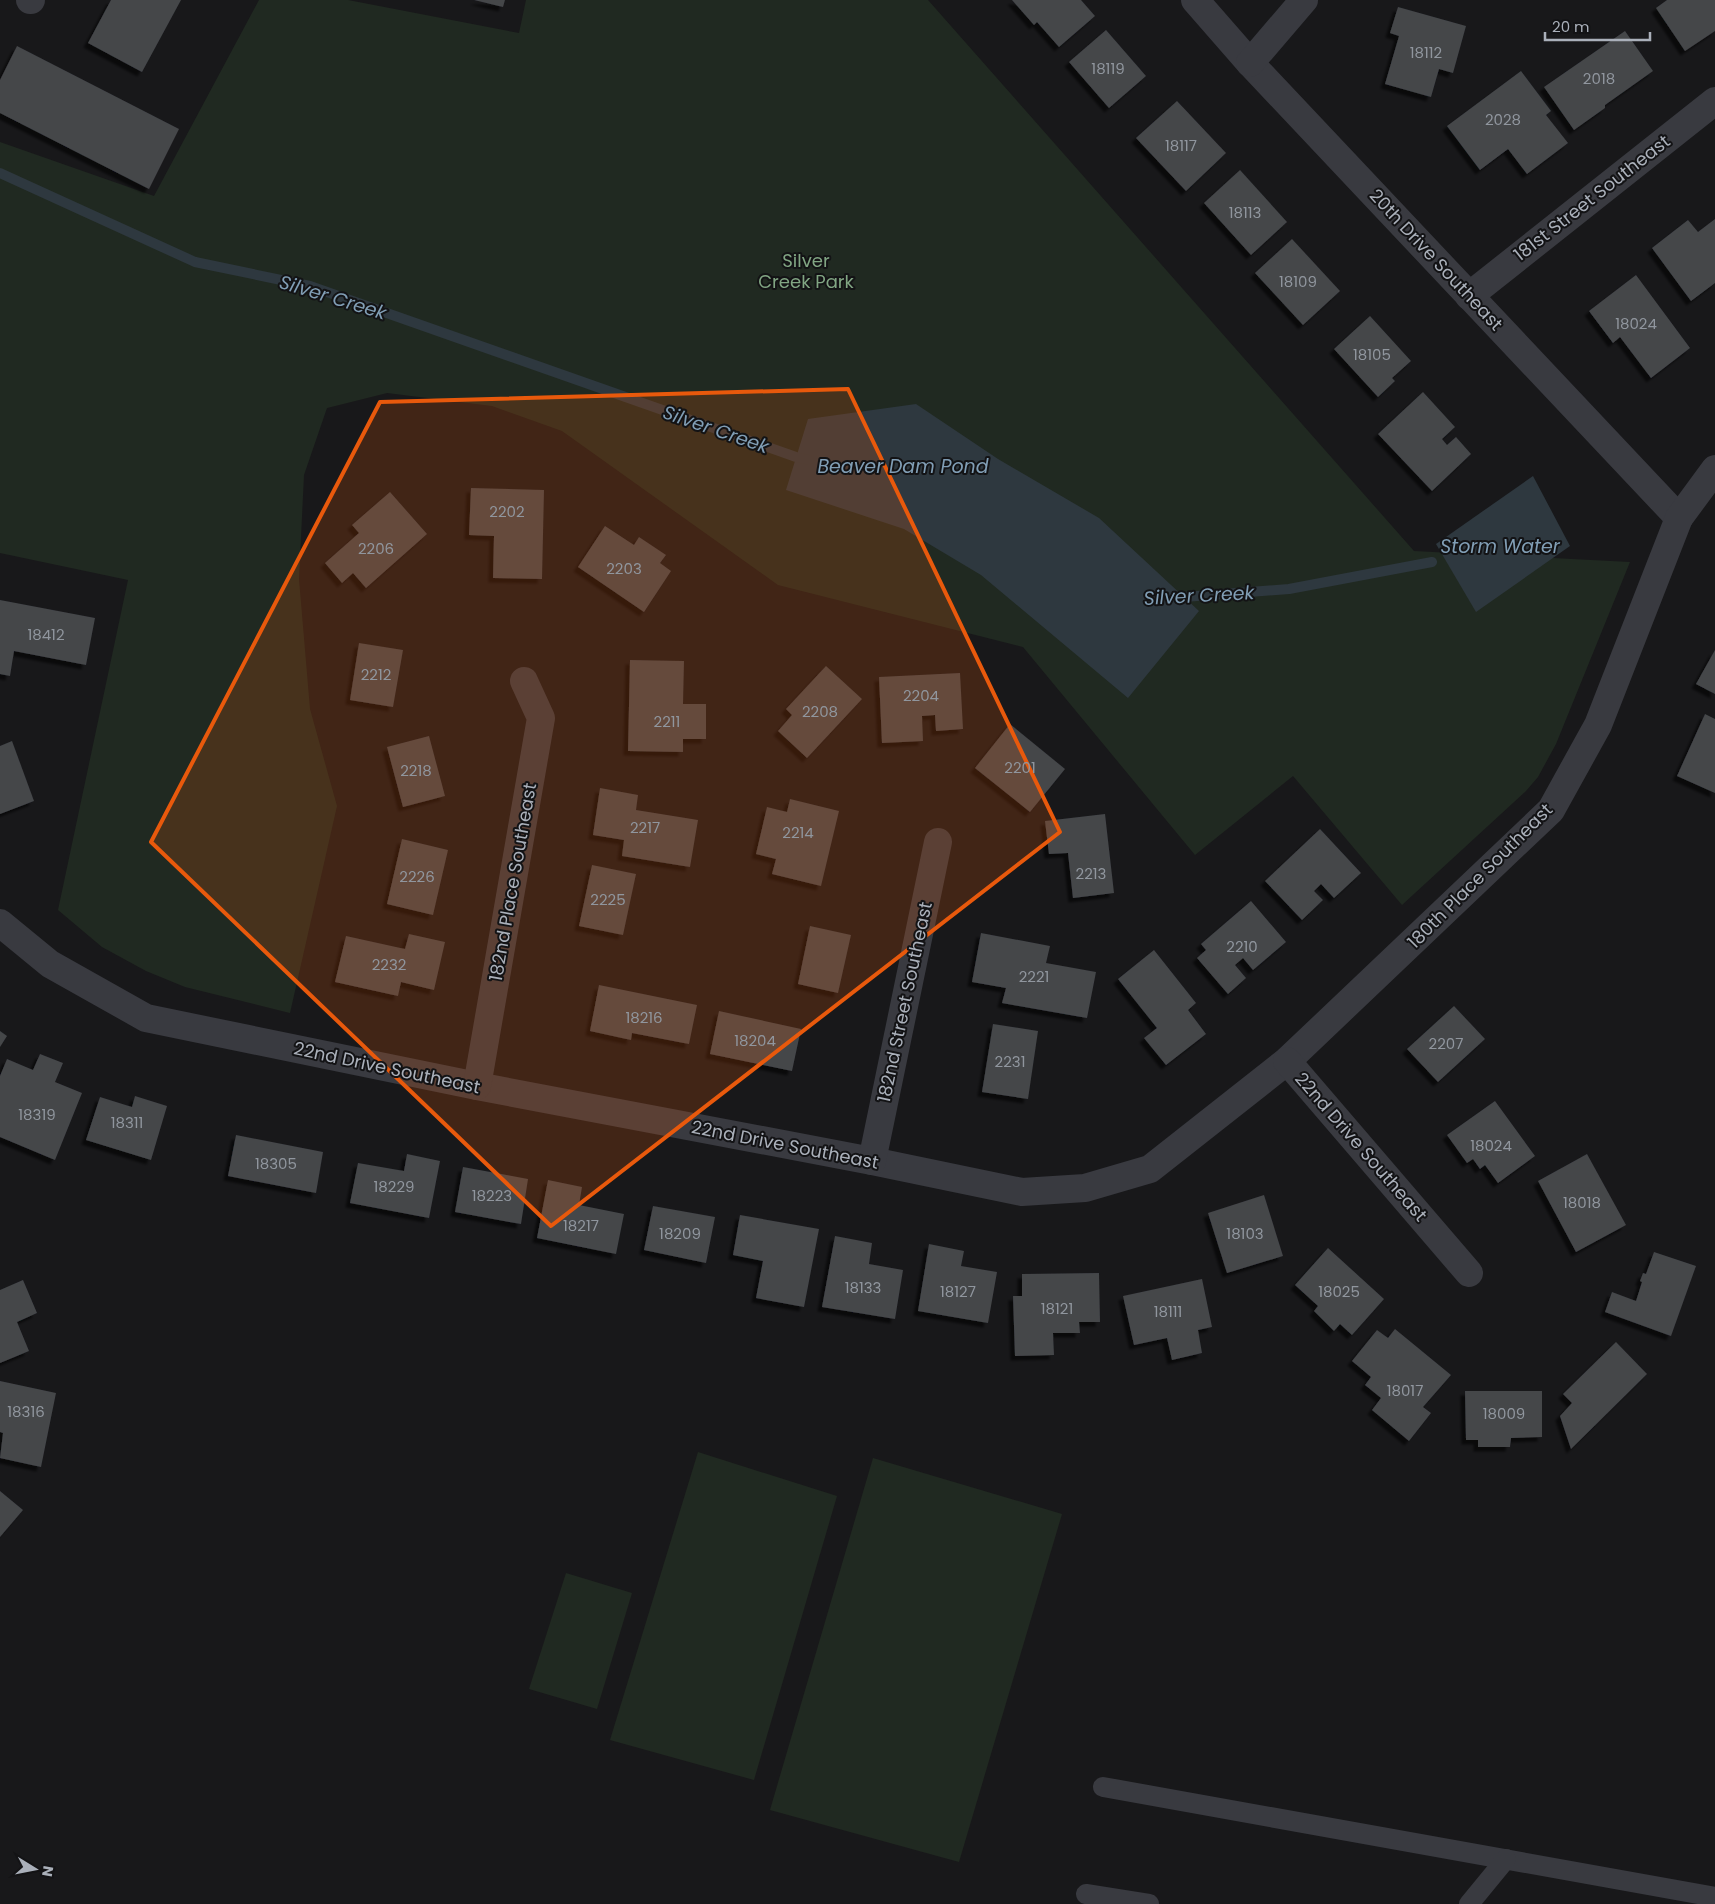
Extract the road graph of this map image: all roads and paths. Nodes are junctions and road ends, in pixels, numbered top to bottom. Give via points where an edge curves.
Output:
1 (1195, 0) edge
2 (1304, 0) edge
3 (1250, 63) junction
4 (1715, 101) edge
5 (1469, 296) junction
6 (1715, 469) edge
7 (1679, 518) junction
8 (524, 681) dead end
9 (938, 842) dead end
10 (0, 923) edge
11 (1287, 1061) junction
12 (477, 1086) junction
13 (872, 1161) junction
14 (1469, 1273) dead end
15 (1103, 1787) dead end
16 (1506, 1859) junction
17 (1086, 1894) dead end
18 (1715, 1897) edge
19 (1149, 1904) edge
20 (1469, 1904) edge

1 - 3 street, 20th Drive Southeast
2 - 3 street
3 - 5 street, 20th Drive Southeast
4 - 5 street, 181st Street Southeast
5 - 7 street, 20th Drive Southeast
6 - 7 street, 180th Place Southeast
7 - 11 street, 180th Place Southeast via 1598,725 1551,810
8 - 12 street, 182nd Place Southeast via 541,718
9 - 13 street, 182nd Street Southeast
10 - 12 street, 22nd Drive Southeast via 50,964 146,1018
11 - 13 street, 22nd Drive Southeast via 1150,1169 1085,1188 1022,1192
11 - 14 street, 22nd Drive Southeast
12 - 13 street, 22nd Drive Southeast
15 - 16 lane
16 - 18 lane
16 - 20 lane
17 - 19 lane

